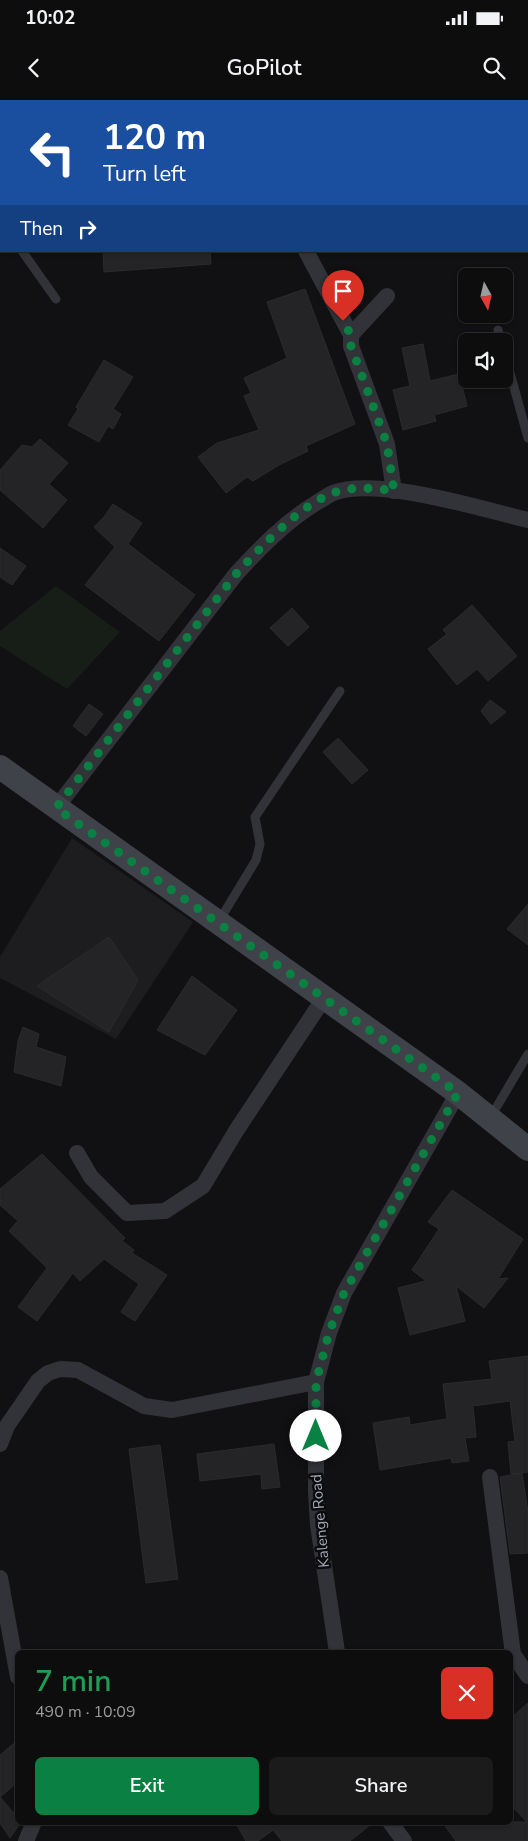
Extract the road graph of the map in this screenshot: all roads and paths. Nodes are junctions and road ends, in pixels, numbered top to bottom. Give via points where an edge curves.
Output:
1 (23, 252) edge
2 (307, 252) edge
3 (387, 296) dead end
4 (56, 299) dead end
5 (498, 330) dead end
6 (499, 333) edge
7 (351, 335) junction
8 (513, 384) edge
9 (528, 438) edge
10 (394, 491) junction
11 (528, 520) edge
12 (340, 691) dead end
13 (0, 767) edge
14 (56, 808) junction
15 (218, 922) junction
16 (324, 998) junction
17 (528, 1054) edge
18 (458, 1093) junction
19 (490, 1119) junction
20 (528, 1149) edge
21 (77, 1153) dead end
22 (316, 1382) junction
23 (0, 1444) edge
24 (490, 1477) dead end
25 (0, 1578) edge
26 (337, 1650) edge
27 (512, 1650) edge
28 (513, 1654) edge
29 (15, 1660) edge
30 (528, 1676) edge
31 (33, 1825) edge
32 (392, 1825) edge
33 (26, 1841) edge
34 (404, 1841) edge

1 - 4 lane
2 - 7 street
3 - 7 street
5 - 6 lane
7 - 10 street via 351,346 387,444
8 - 9 lane
10 - 11 street
10 - 14 street via 354,489 333,493 301,512 265,543 236,574
12 - 15 lane via 255,817 260,844 256,860
13 - 14 main road
14 - 15 main road
15 - 16 main road
16 - 18 main road
16 - 21 street via 236,1130 203,1186 165,1211 127,1213 91,1177
17 - 19 lane
18 - 19 main road
18 - 22 street, Kalenge Road via 344,1293
19 - 20 main road
22 - 23 street via 172,1410 144,1406 78,1370 60,1369 38,1380 7,1426
22 - 26 street, Kalenge Road via 316,1500
24 - 27 street
25 - 29 street
28 - 30 street
31 - 33 street
32 - 34 street

